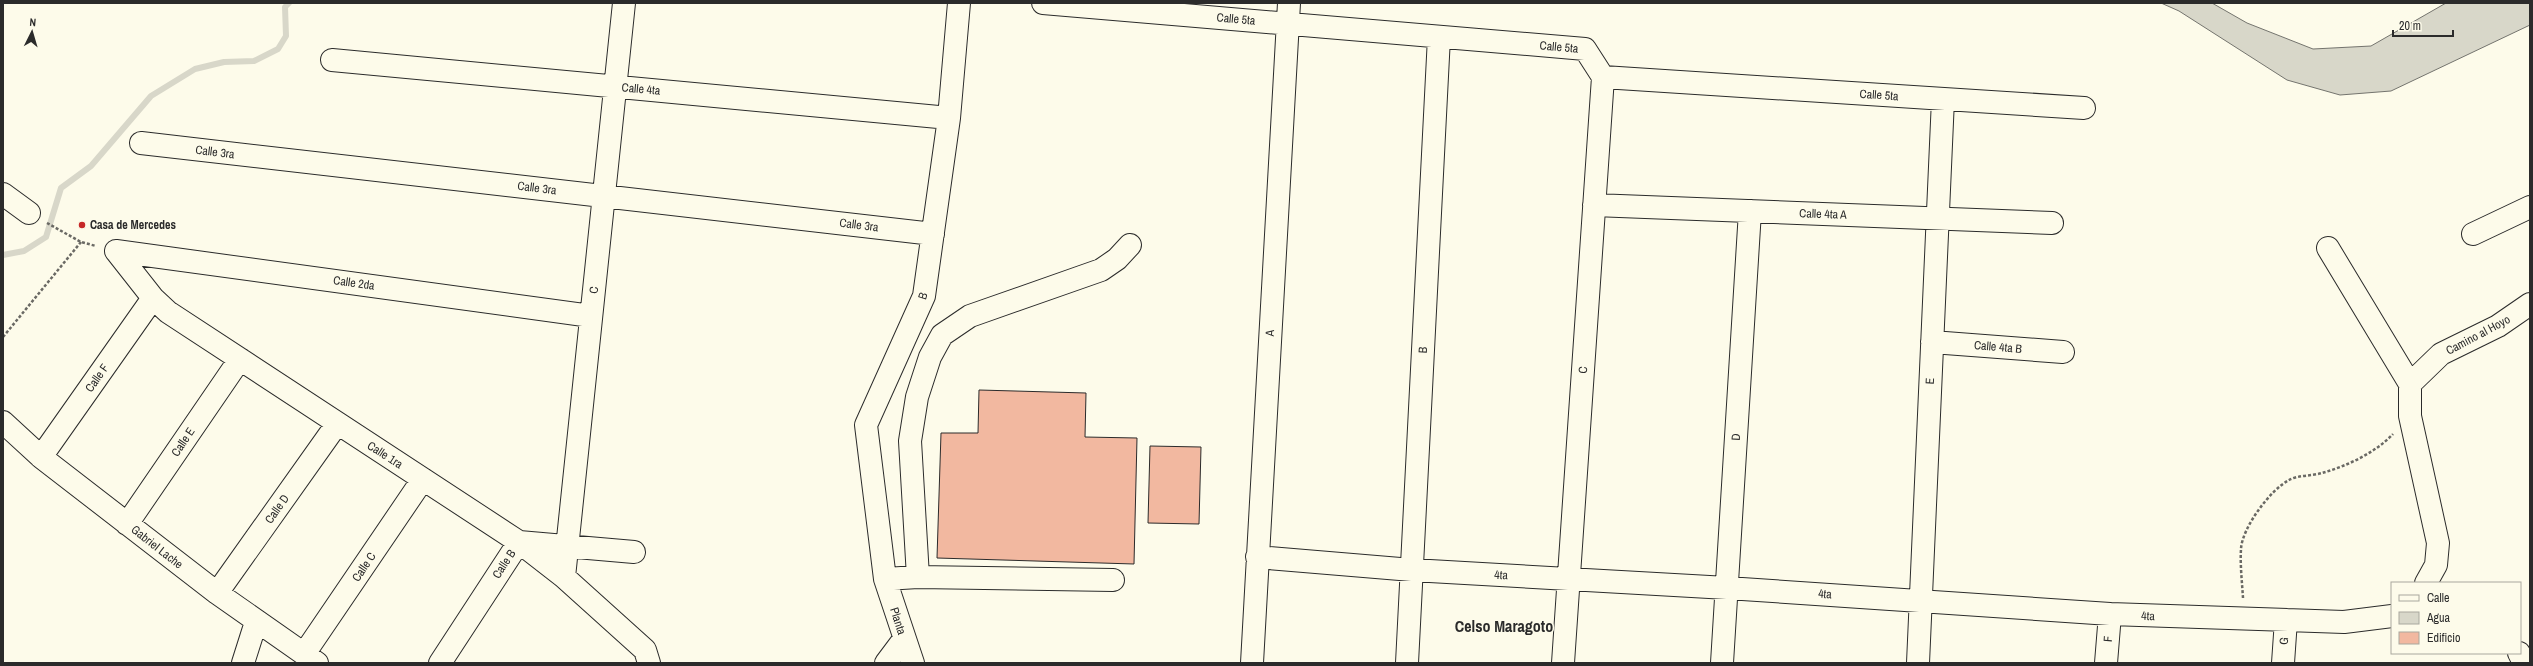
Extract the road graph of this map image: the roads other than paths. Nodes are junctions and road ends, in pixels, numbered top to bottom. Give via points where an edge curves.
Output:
1 (624, 3) edge
2 (959, 3) edge
3 (1043, 3) edge
4 (1288, 13) edge
5 (1439, 36) junction
6 (332, 60) dead end
7 (1602, 77) junction
8 (615, 86) junction
9 (1943, 99) junction
10 (2084, 108) dead end
11 (949, 118) junction
12 (141, 143) dead end
13 (3, 194) edge
14 (604, 196) junction
15 (1594, 205) junction
16 (2530, 207) edge
17 (1750, 211) junction
18 (37, 217) road end
19 (1937, 219) junction
20 (2052, 223) dead end
21 (933, 234) junction
22 (2473, 234) dead end
23 (1130, 245) dead end
24 (2328, 248) dead end
25 (116, 251) joint
26 (153, 298) junction
27 (2530, 304) edge
28 (591, 316) junction
29 (1932, 342) junction
30 (2063, 352) dead end
31 (240, 359) junction
32 (2410, 384) junction
33 (3, 422) edge
34 (337, 424) junction
35 (41, 457) junction
36 (423, 479) junction
37 (128, 524) junction
38 (519, 542) junction
39 (567, 546) junction
40 (634, 552) dead end
41 (1257, 557) junction
42 (1412, 570) junction
43 (918, 577) junction
44 (564, 578) junction
45 (885, 579) junction
46 (1568, 579) junction
47 (1113, 580) dead end
48 (2427, 582) edge
49 (1727, 588) junction
50 (217, 593) junction
51 (1920, 600) junction
52 (2110, 614) junction
53 (2391, 616) edge
54 (2286, 620) junction
55 (256, 622) junction
56 (904, 639) junction
57 (2520, 654) edge
58 (311, 659) edge
59 (243, 663) edge
60 (440, 663) edge
61 (649, 663) edge
62 (886, 663) edge
63 (913, 663) edge
64 (1252, 663) edge
65 (1407, 663) edge
66 (1563, 663) edge
67 (1722, 663) edge
68 (1918, 663) edge
69 (2106, 663) edge
70 (2283, 663) edge
71 (2524, 663) edge

1 - 8 street, C
2 - 11 street, B
3 - 4 street, Calle 5ta
4 - 5 street, Calle 5ta
4 - 41 street, A
5 - 7 street, Calle 5ta via 1585,49
5 - 42 street, B
6 - 8 street, Calle 4ta
7 - 9 street, Calle 5ta
7 - 15 street, C
8 - 11 street, Calle 4ta
8 - 14 street, C
9 - 10 street, Calle 5ta
9 - 19 street, E
11 - 21 street, B
12 - 14 street, Calle 3ra
13 - 18 street
14 - 21 street, Calle 3ra
14 - 28 street, C
15 - 17 street, Calle 4ta A
15 - 46 street, C
16 - 22 street
17 - 19 street, Calle 4ta A
17 - 49 street, D
19 - 20 street, Calle 4ta A
19 - 29 street, E
21 - 45 street, B via 924,296 866,425
23 - 43 street via 1117,259 1101,270 970,316 942,335 930,357 917,397 910,441
24 - 32 street
25 - 26 street, Calle 1ra
25 - 28 street, Calle 2da
26 - 31 street, Calle 1ra via 168,312
26 - 35 street, Calle F
27 - 32 street, Camino al Hoyo via 2498,326 2441,354
28 - 39 street, C
29 - 30 street, Calle 4ta B
29 - 51 street, E
31 - 34 street, Calle 1ra
31 - 37 street, Calle E
32 - 48 street via 2410,416 2438,543 2436,565
33 - 35 street, Gabriel Lache
34 - 36 street, Calle 1ra
34 - 50 street, Calle D
35 - 37 street, Gabriel Lache
36 - 38 street, Calle 1ra
36 - 58 street, Calle C
37 - 50 street, Gabriel Lache
38 - 39 street, Calle B
38 - 44 street, Calle 1ra
38 - 60 street, Calle B
39 - 40 street, Calle B
39 - 44 street, C
41 - 42 street, 4ta
41 - 64 street, A
42 - 46 street, 4ta
42 - 65 street, B
43 - 45 street
43 - 47 street
44 - 61 street, Calle 1ra via 645,650
45 - 56 street, Planta
46 - 49 street, 4ta
46 - 66 street, C
49 - 51 street, 4ta
49 - 67 street, D
50 - 55 street, Gabriel Lache
51 - 52 street, 4ta
51 - 68 street, E
52 - 54 street, 4ta
52 - 69 street, F
53 - 54 street, 4ta via 2344,622
54 - 70 street, G
55 - 58 street, Gabriel Lache
55 - 59 street
56 - 62 street
56 - 63 street, Planta
57 - 71 street

